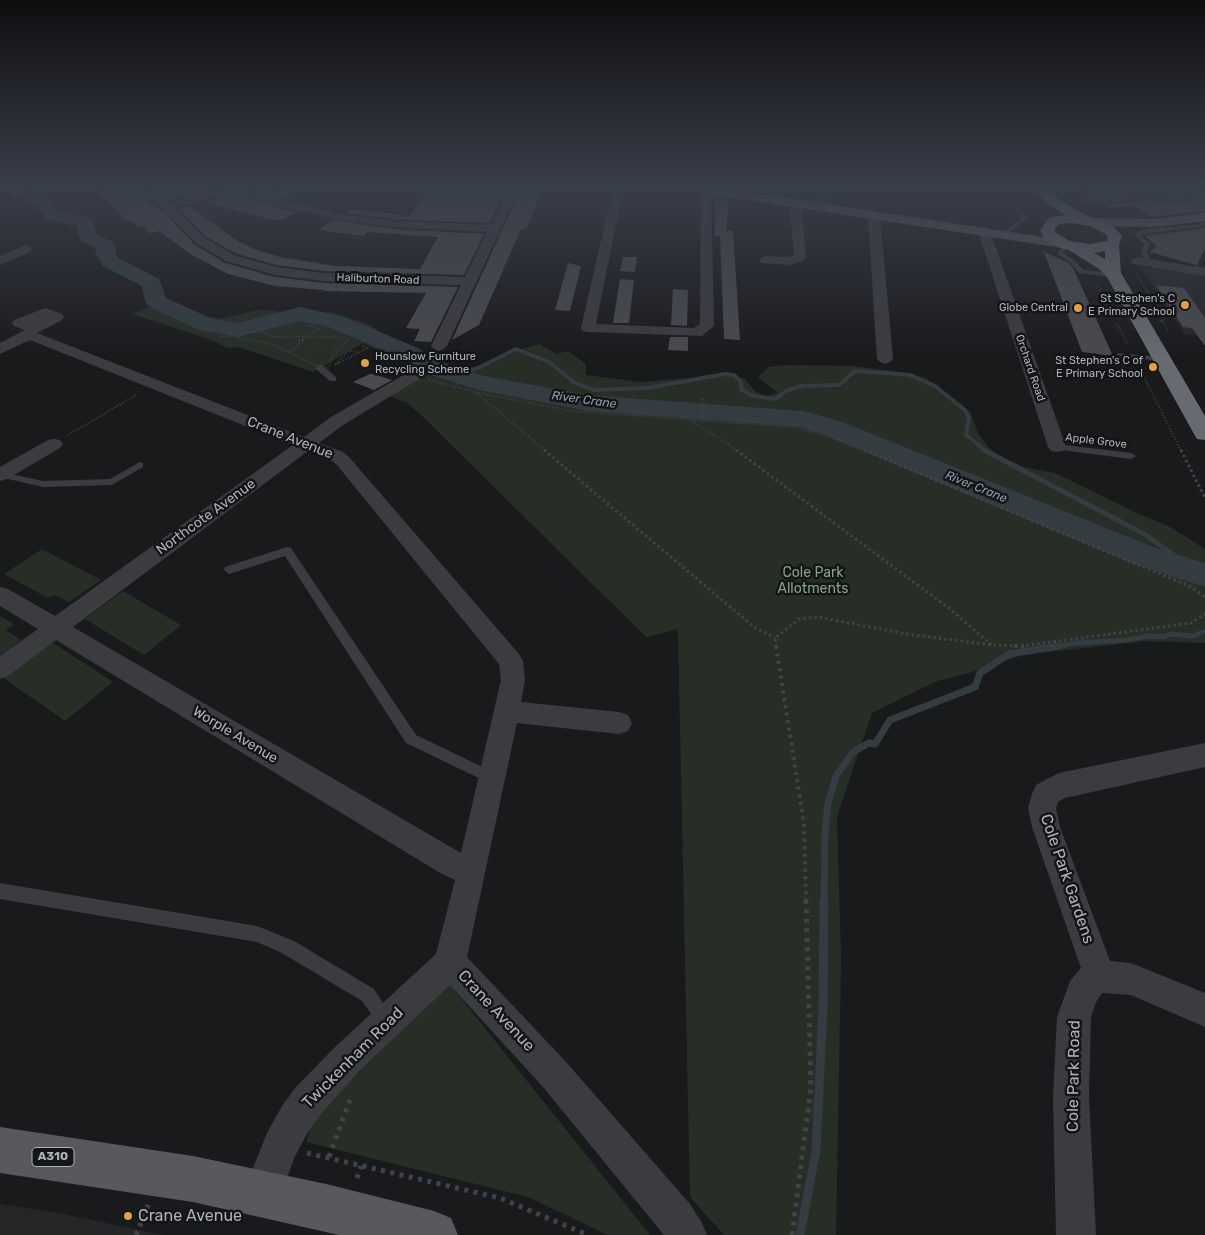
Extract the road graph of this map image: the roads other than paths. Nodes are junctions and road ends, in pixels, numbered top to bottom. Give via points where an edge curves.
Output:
1 (203, 242) edge
2 (489, 242) edge
3 (607, 242) edge
4 (706, 242) edge
5 (799, 242) edge
6 (876, 242) edge
7 (988, 242) edge
8 (1049, 242) edge
9 (1061, 242) edge
10 (1108, 242) edge
11 (1112, 242) edge
12 (1145, 242) edge
13 (1068, 245) junction
14 (26, 249) dead end
15 (765, 260) dead end
16 (0, 261) edge
17 (1143, 262) joint
18 (1205, 272) edge
19 (1114, 274) junction
20 (470, 280) junction
21 (1099, 313) dead end
22 (1145, 316) junction
23 (440, 346) dead end
24 (0, 349) edge
25 (1121, 355) dead end
26 (885, 359) dead end
27 (1162, 359) junction
28 (319, 367) road end
29 (415, 373) road end
30 (333, 379) dead end
31 (1205, 434) edge
32 (54, 444) road end
33 (305, 444) junction
34 (1057, 447) joint
35 (1131, 456) dead end
36 (140, 466) dead end
37 (1, 475) edge
38 (229, 570) dead end
39 (0, 595) edge
40 (55, 628) junction
41 (0, 669) edge
42 (507, 712) junction
43 (620, 723) dead end
44 (1205, 755) edge
45 (493, 778) junction
46 (472, 871) junction
47 (0, 891) edge
48 (450, 963) junction
49 (1100, 977) junction
50 (1205, 1010) edge
51 (387, 1021) junction
52 (0, 1150) edge
53 (262, 1193) junction
54 (434, 1235) edge
55 (687, 1235) edge
56 (1076, 1235) edge

1 - 20 street, Haliburton Road via 230,258 275,271 324,277
2 - 20 street
3 - 4 street via 588,328 698,332 707,326
5 - 15 street via 800,257 797,260
6 - 26 street
7 - 34 street, Orchard Road
8 - 13 main road
9 - 13 highway
10 - 13 highway via 1098,248
11 - 19 highway
12 - 17 lane via 1147,247
13 - 19 highway
13 - 19 lane via 1060,254 1081,272
14 - 16 street
17 - 18 street
19 - 22 highway
20 - 23 street
21 - 22 lane
22 - 27 highway
24 - 33 street, Crane Avenue via 31,332
25 - 27 lane
27 - 31 highway
28 - 30 lane
29 - 33 street, Northcote Avenue
32 - 37 street
33 - 40 street, Northcote Avenue
33 - 42 street, Crane Avenue via 343,461 511,661
34 - 35 lane, Apple Grove
36 - 37 lane via 112,482 43,484
38 - 45 lane via 287,551 411,739
39 - 40 street, Worple Avenue
40 - 41 street, Northcote Avenue
40 - 46 street, Worple Avenue via 452,864
42 - 43 street
42 - 45 street, Crane Avenue
44 - 49 street, Cole Park Gardens via 1059,786 1046,794 1042,808 1046,827
45 - 46 street, Crane Avenue
46 - 48 street, Crane Avenue
47 - 51 lane via 257,934 288,947 368,995
48 - 51 street, Twickenham Road
48 - 55 street, Crane Avenue via 555,1075
49 - 50 street via 1131,979
49 - 56 street, Cole Park Road via 1093,979 1082,993 1074,1017 1071,1097
51 - 53 street, Twickenham Road via 323,1083 295,1119 280,1146
52 - 53 main road, A310 via 144,1171
53 - 54 main road, A310

